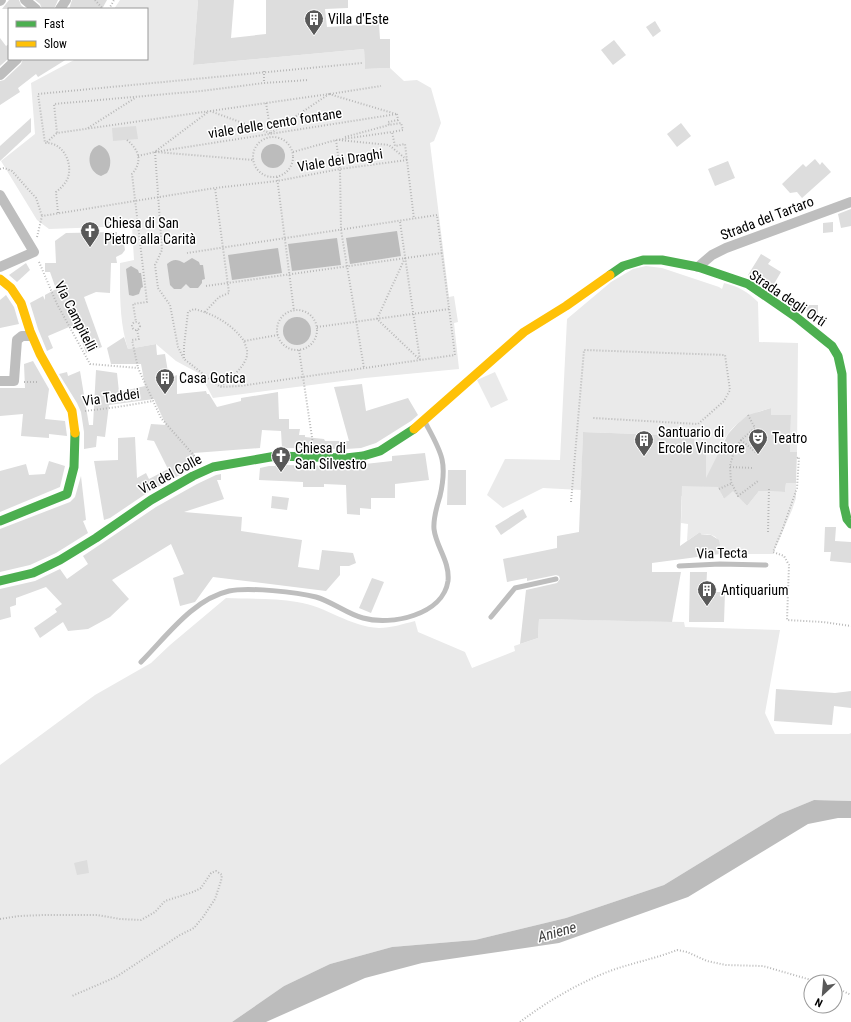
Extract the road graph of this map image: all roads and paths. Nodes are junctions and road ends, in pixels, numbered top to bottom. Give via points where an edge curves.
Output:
1 (25, 0) edge
2 (95, 0) edge
3 (35, 8) edge
4 (102, 8) edge
5 (16, 60) edge
6 (362, 63) dead end
7 (264, 71) junction
8 (0, 76) edge
9 (308, 80) dead end
10 (264, 83) junction
11 (381, 86) dead end
12 (328, 94) junction
13 (136, 97) junction
14 (266, 103) junction
15 (209, 111) junction
16 (397, 114) junction
17 (389, 126) junction
18 (87, 128) junction
19 (392, 132) junction
20 (57, 133) junction
21 (271, 133) junction
22 (126, 140) dead end
23 (336, 140) junction
24 (47, 142) junction
25 (155, 152) junction
26 (294, 152) junction
27 (138, 156) junction
28 (253, 160) junction
29 (407, 160) junction
30 (0, 169) edge
31 (340, 169) junction
32 (277, 177) junction
33 (278, 181) junction
34 (215, 188) junction
35 (0, 195) edge
36 (158, 197) junction
37 (135, 201) junction
38 (851, 202) edge
39 (58, 213) junction
40 (42, 216) junction
41 (414, 219) junction
42 (400, 222) junction
43 (341, 230) junction
44 (284, 238) junction
45 (223, 247) junction
46 (34, 252) junction
47 (187, 253) dead end
48 (442, 253) junction
49 (405, 258) junction
50 (347, 266) junction
51 (0, 267) edge
52 (698, 267) junction
53 (290, 274) junction
54 (0, 279) edge
55 (228, 283) junction
56 (206, 286) dead end
57 (449, 309) junction
58 (294, 311) junction
59 (205, 312) junction
60 (413, 314) junction
61 (377, 319) junction
62 (136, 322) junction
63 (356, 322) junction
64 (317, 327) junction
65 (137, 330) junction
66 (278, 335) junction
67 (31, 336) junction
68 (244, 341) junction
69 (299, 350) junction
70 (503, 350) joint
71 (184, 359) junction
72 (420, 360) junction
73 (138, 368) junction
74 (364, 368) junction
75 (303, 376) junction
76 (0, 381) edge
77 (14, 381) junction
78 (55, 383) junction
79 (220, 387) junction
80 (153, 401) junction
81 (72, 412) junction
82 (748, 415) dead end
83 (593, 418) dead end
84 (424, 421) junction
85 (741, 440) junction
86 (721, 447) dead end
87 (734, 452) junction
88 (759, 456) dead end
89 (315, 457) junction
90 (797, 458) dead end
91 (730, 467) junction
92 (754, 468) dead end
93 (206, 470) junction
94 (758, 481) dead end
95 (732, 483) junction
96 (769, 488) dead end
97 (719, 489) dead end
98 (572, 502) dead end
99 (0, 521) edge
100 (851, 524) edge
101 (768, 532) dead end
102 (766, 565) dead end
103 (679, 566) dead end
104 (556, 579) dead end
105 (0, 581) edge
106 (491, 617) dead end
107 (851, 626) edge
108 (141, 662) dead end
109 (0, 920) edge
110 (803, 978) edge
111 (72, 996) dead end
112 (520, 1022) edge

1 - 3 street
2 - 4 path
5 - 8 street
6 - 7 path
7 - 10 path
7 - 24 path via 38,94 45,143
9 - 10 path
10 - 13 path
11 - 12 path
12 - 14 path
12 - 16 path
12 - 21 path
13 - 18 path
13 - 20 path via 54,104
14 - 15 path
14 - 21 path
15 - 18 path
15 - 21 path
15 - 25 path
16 - 17 path via 398,120 388,122
16 - 21 path, viale delle cento fontane
17 - 19 path via 401,123 403,130
17 - 23 path
18 - 20 path
19 - 23 path
19 - 29 path via 395,146 405,144
20 - 24 path
21 - 25 path, viale delle cento fontane
22 - 27 path via 134,146
23 - 26 path
23 - 29 path via 389,145
23 - 31 path
24 - 39 path via 62,150 69,164 67,180 56,192
25 - 27 path
25 - 28 path
25 - 36 path
26 - 28 path via 283,138 265,138 255,147
26 - 32 path via 292,165 283,175
27 - 37 path via 138,167 132,174
28 - 32 path via 259,171 270,177
29 - 31 path, Viale dei Draghi
29 - 41 path
30 - 40 path via 12,171 36,198
31 - 33 path, Viale dei Draghi
31 - 43 path
32 - 33 path
33 - 34 path, Viale dei Draghi
33 - 44 path
34 - 36 path, Viale dei Draghi
34 - 45 path
35 - 46 street
36 - 37 path, Viale dei Draghi
36 - 71 path via 162,250 155,265 158,288 170,305 178,347
37 - 39 path, Viale dei Draghi
37 - 62 path via 147,302 133,304
38 - 52 street, Strada del Tartaro via 726,248 712,255
39 - 40 path, Viale dei Draghi
40 - 46 path
41 - 42 path
41 - 48 path via 437,216
42 - 43 path
42 - 49 path
43 - 44 path
43 - 50 path
44 - 45 path
44 - 53 path
45 - 47 path
45 - 55 path
46 - 51 street
46 - 73 path, Via Campitelli via 57,304 90,364
48 - 49 path
48 - 57 path
49 - 50 path
49 - 60 path
49 - 61 path
50 - 53 path
50 - 63 path
52 - 70 street, Strada degli Orti via 655,259 623,266 524,332
52 - 100 street, Strada degli Orti via 751,286 805,323 835,350 840,362 842,380 844,506
53 - 55 path
53 - 58 path
54 - 67 street via 10,287 20,301
55 - 56 path
55 - 59 path via 230,293 219,297
57 - 60 path
57 - 72 path via 455,355
58 - 64 path via 300,310 311,316
58 - 66 path via 279,322
59 - 68 path via 228,324
59 - 71 path via 194,309 188,312
60 - 61 path
60 - 72 path
61 - 63 path
61 - 72 path
62 - 65 path via 140,325
62 - 65 path via 132,326
63 - 64 path
63 - 74 path
64 - 69 path via 315,340 306,349
65 - 73 path via 138,339 132,340
66 - 68 path
66 - 69 path via 288,348
67 - 77 street via 22,336 17,340
67 - 78 street
68 - 79 path via 247,354 245,363
69 - 75 path
70 - 84 street, Via del Colle
71 - 79 path
72 - 74 path
73 - 80 path
74 - 75 path
75 - 79 path
75 - 89 path
76 - 77 street
77 - 78 path
78 - 81 street
80 - 81 path, Via Taddei
80 - 93 path via 162,418
81 - 99 street via 75,458 69,490 66,494
82 - 85 path via 756,428
83 - 98 path via 698,424 724,401 730,390 725,355 584,350
84 - 89 street, Via del Colle via 404,437 376,453 352,458
84 - 108 lane via 443,462 443,480 434,528 445,559 448,577 446,587 437,603 412,616 374,621 308,595 244,590 225,592 206,600 192,611
85 - 87 path
85 - 88 path
86 - 87 path
87 - 91 path
89 - 93 street, Via del Colle via 269,457 220,465
90 - 107 path via 798,486 773,552 784,556 789,565 787,620
91 - 92 path
91 - 95 path
93 - 105 street, Via del Colle via 147,502 60,560 33,573
94 - 95 path via 738,496
95 - 97 path
96 - 101 path
102 - 103 lane, Via Tecta
104 - 106 lane via 515,588
109 - 111 path via 19,916 97,915 141,920 155,912 165,901 201,888 211,873 216,871 222,874 215,899 194,928 116,977
110 - 112 path via 763,966 726,965 706,961 677,950 601,974 558,996

